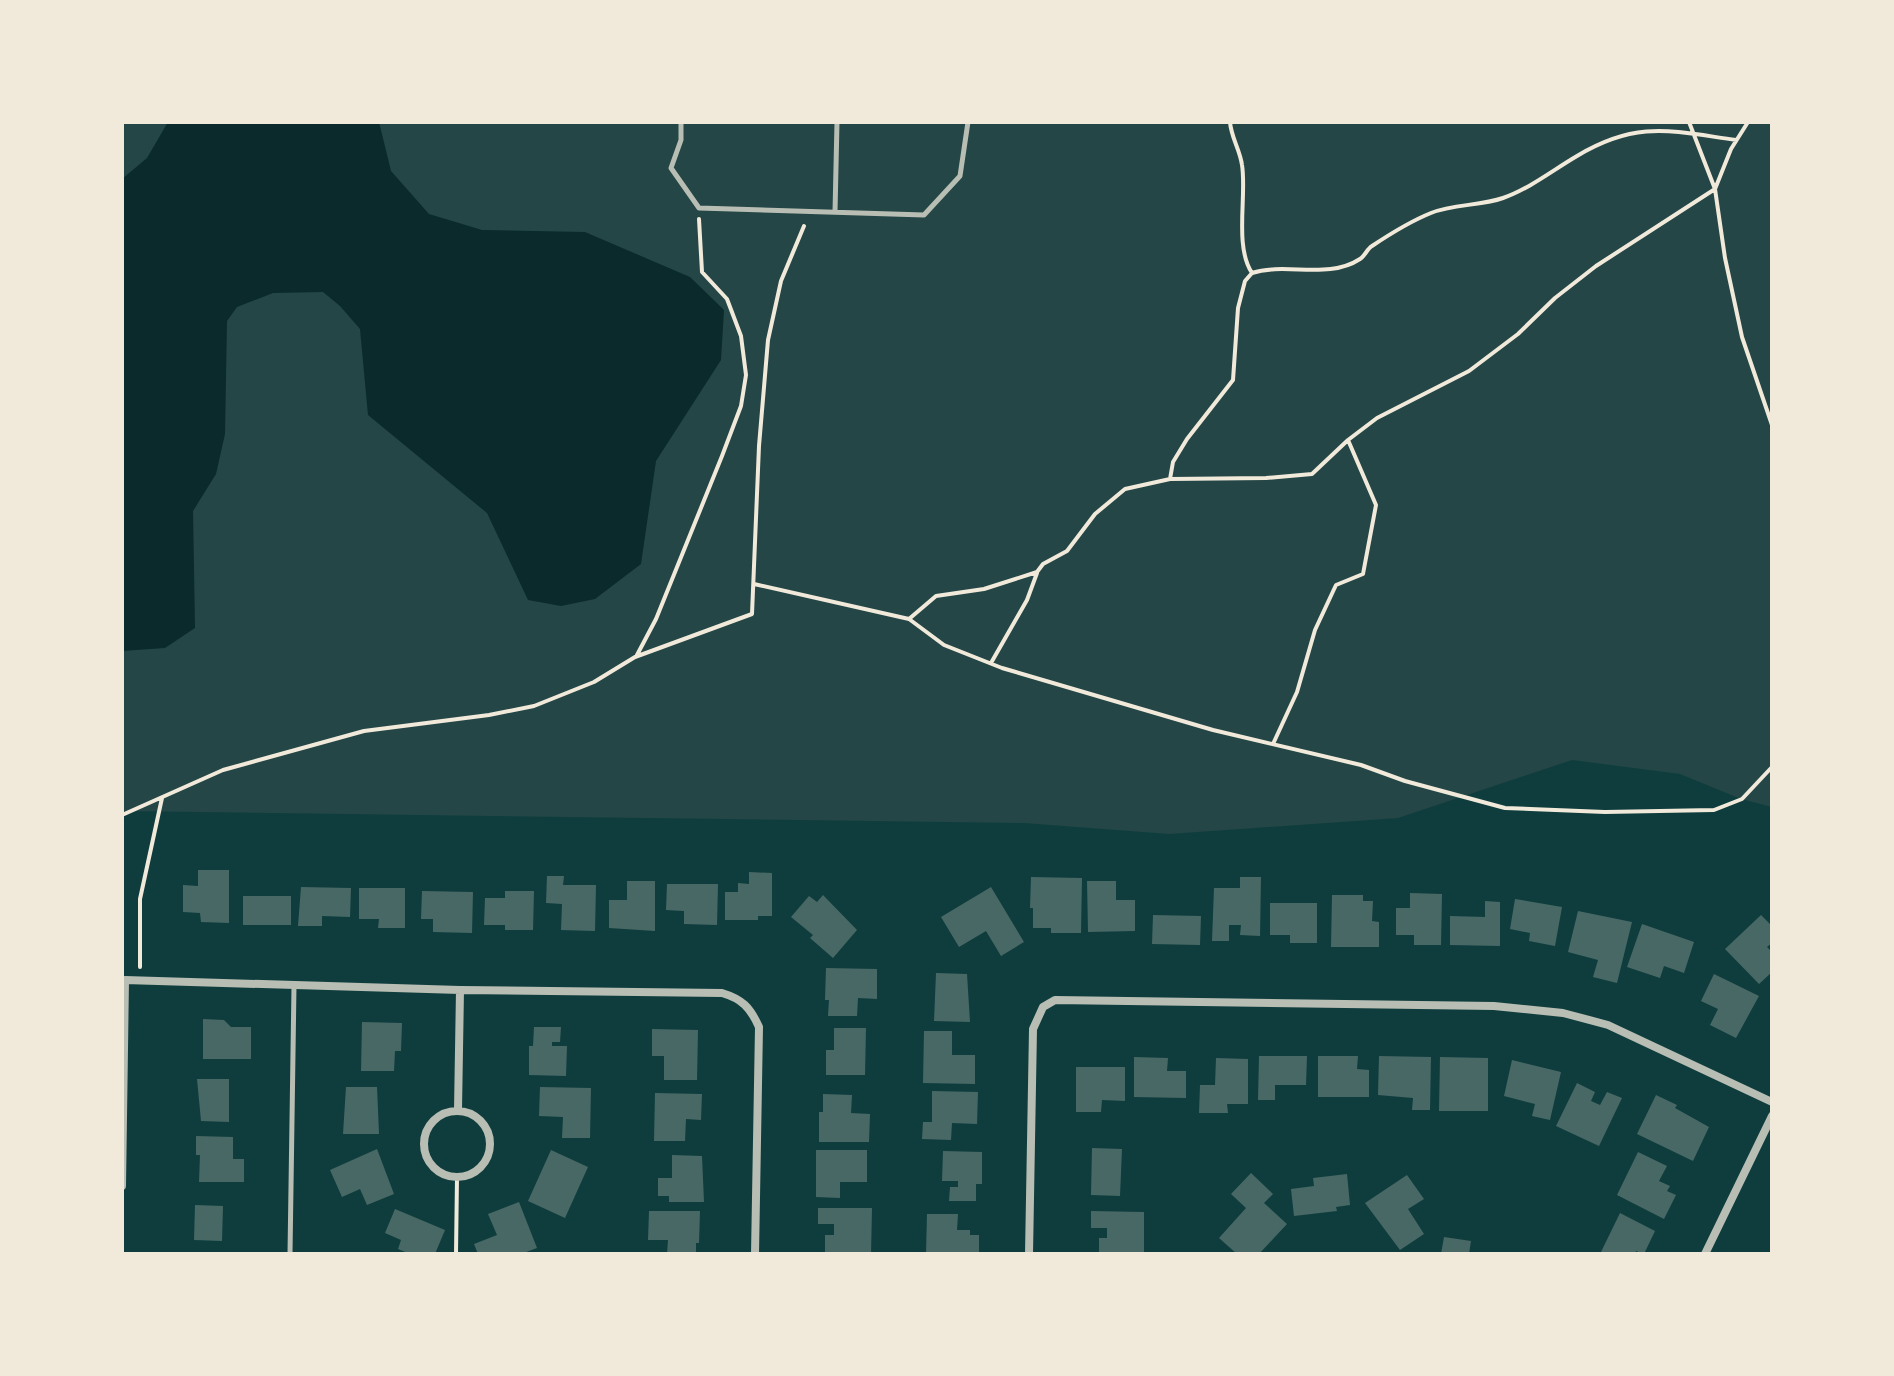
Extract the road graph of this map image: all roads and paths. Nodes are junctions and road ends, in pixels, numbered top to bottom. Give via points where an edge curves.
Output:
1 (681, 122) edge
2 (837, 122) edge
3 (968, 122) edge
4 (1230, 122) edge
5 (1689, 122) edge
6 (1748, 122) edge
7 (1694, 134) junction
8 (1736, 140) junction
9 (1715, 189) junction
10 (699, 208) junction
11 (810, 211) junction
12 (835, 212) junction
13 (1252, 273) junction
14 (1772, 425) edge
15 (1348, 440) junction
16 (1170, 479) junction
17 (1037, 572) junction
18 (754, 584) junction
19 (909, 619) junction
20 (635, 657) junction
21 (991, 663) junction
22 (1273, 744) junction
23 (1772, 767) edge
24 (162, 797) junction
25 (122, 815) edge
26 (124, 981) edge
27 (140, 981) junction
28 (294, 986) junction
29 (460, 990) junction
30 (1772, 1102) edge
31 (458, 1110) junction
32 (1772, 1116) edge
33 (457, 1177) junction
34 (122, 1186) edge
35 (290, 1254) edge
36 (456, 1254) edge
37 (755, 1254) edge
38 (1029, 1254) edge
39 (1705, 1254) edge

1 - 10 lane via 671,168
2 - 12 lane
3 - 12 lane via 960,176 924,215
4 - 13 path via 1242,166 1245,255
5 - 7 path
6 - 8 path
7 - 8 path
7 - 9 path
7 - 13 path via 1654,130 1616,137 1503,198 1432,212 1369,248 1360,259 1324,270
8 - 9 path
9 - 14 path via 1742,337
9 - 15 path via 1596,266 1469,371 1377,418
10 - 11 lane
10 - 20 path via 702,272 727,299 741,336 746,375 741,406 722,456 656,619
11 - 12 lane
11 - 18 path via 781,281 768,340
13 - 16 path via 1238,308 1233,380 1187,439
15 - 16 path via 1312,474
15 - 22 path via 1376,505 1363,574 1336,585
16 - 17 path via 1125,489 1095,514 1067,551
17 - 19 path via 984,589 936,596
17 - 21 path
18 - 19 path
18 - 20 path via 752,614
19 - 21 path via 944,645
20 - 24 path via 594,682 534,706 364,731 223,770
21 - 22 path
22 - 23 path via 1505,808 1714,810 1742,799
24 - 25 path
24 - 27 path via 140,899
26 - 27 street
26 - 34 street
27 - 28 street
28 - 29 street
28 - 35 lane
29 - 31 street
29 - 37 street via 722,993 739,998 759,1027
30 - 38 street via 1608,1025 1563,1013 1494,1006 1055,1000 1043,1007 1033,1029
31 - 33 street via 486,1127 490,1150 478,1169
31 - 33 street via 438,1116 424,1143 437,1170
32 - 39 street
33 - 36 path

